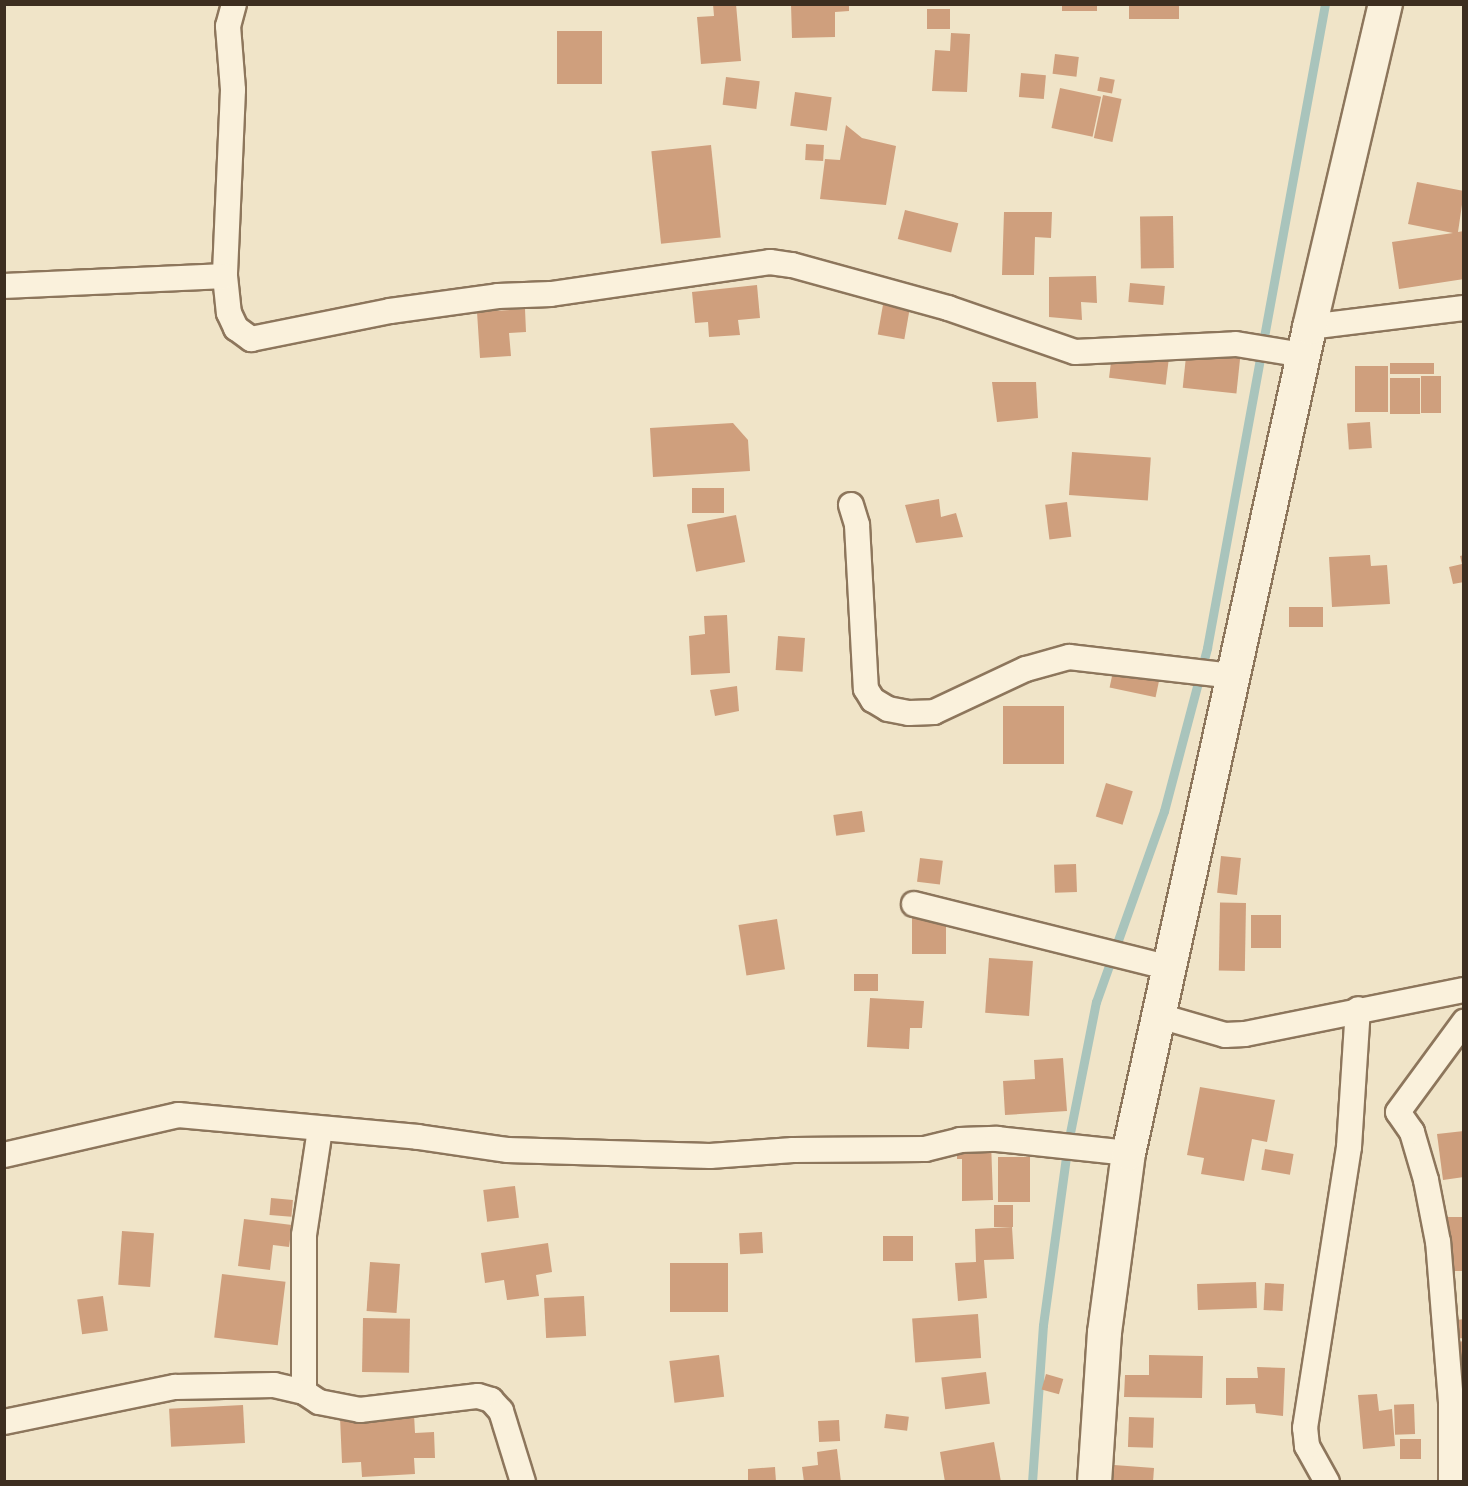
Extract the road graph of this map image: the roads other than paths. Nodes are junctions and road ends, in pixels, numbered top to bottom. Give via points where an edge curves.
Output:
1 (234, 4) edge
2 (1385, 4) edge
3 (225, 276) junction
4 (4, 286) edge
5 (1464, 308) edge
6 (1296, 343) junction
7 (851, 505) dead end
8 (1222, 673) junction
9 (914, 904) dead end
10 (1167, 967) junction
11 (1464, 990) edge
12 (1358, 1009) junction
13 (1156, 1015) junction
14 (1464, 1022) edge
15 (320, 1129) junction
16 (1128, 1153) junction
17 (4, 1155) edge
18 (304, 1392) junction
19 (4, 1422) edge
20 (523, 1482) edge
21 (1094, 1482) edge
22 (1327, 1482) edge
23 (1451, 1482) edge

1 - 3 street via 228,26 233,90
2 - 6 main road
3 - 4 street
3 - 6 street via 229,313 236,328 252,339 390,311 498,296 551,294 770,262 792,264 948,308 1075,352
5 - 6 street
6 - 8 main road
7 - 8 street via 856,525 866,689 873,700 888,709 934,712 1026,669 1069,657
8 - 10 main road
9 - 10 street
10 - 13 main road
11 - 12 street
12 - 13 street via 1225,1035
12 - 22 street via 1349,1147 1305,1428 1307,1446
13 - 16 main road
14 - 23 street via 1398,1112 1412,1132 1438,1242 1451,1402
15 - 16 street via 507,1150 710,1156 793,1150 925,1149 960,1140 997,1139
15 - 17 street via 178,1115
15 - 18 street via 304,1235
16 - 21 main road via 1104,1332
18 - 19 street via 274,1385 175,1387
18 - 20 street via 319,1402 360,1410 478,1396 491,1400 501,1412

